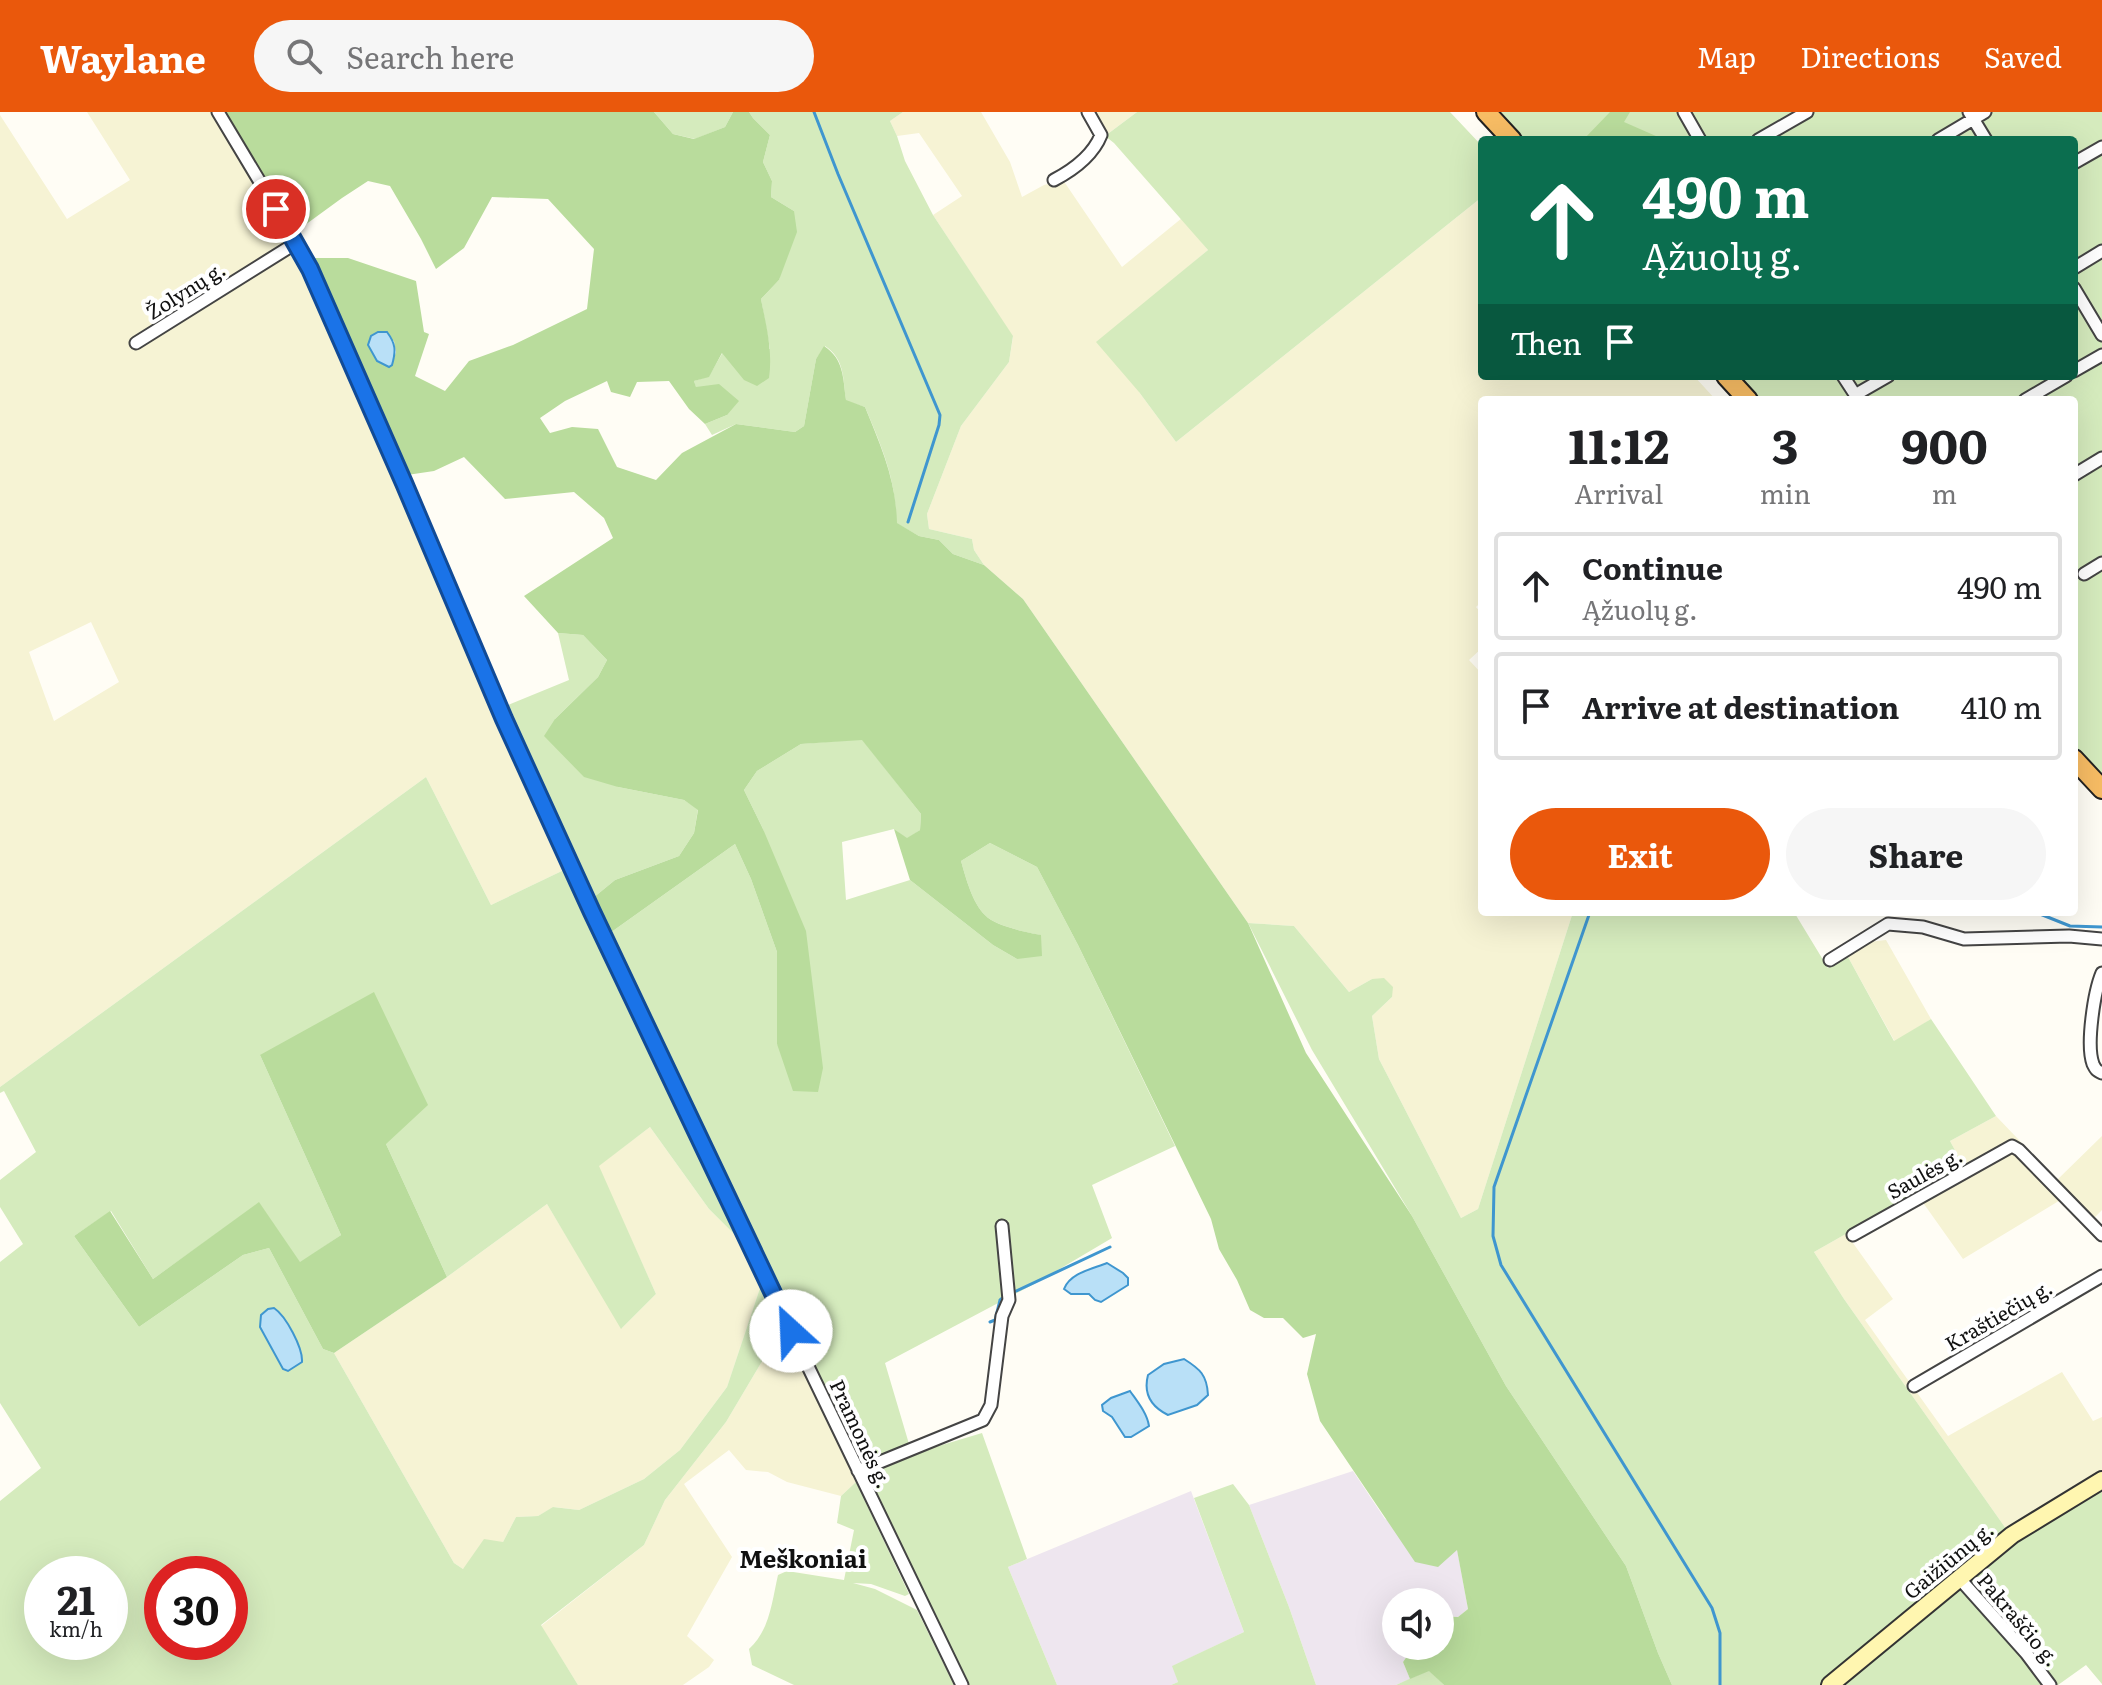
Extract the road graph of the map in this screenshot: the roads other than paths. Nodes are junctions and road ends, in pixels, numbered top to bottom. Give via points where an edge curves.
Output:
1 (218, 112) edge
2 (1088, 112) edge
3 (1486, 112) edge
4 (1684, 112) edge
5 (1807, 112) edge
6 (1985, 112) edge
7 (1971, 116) edge
8 (1508, 136) edge
9 (1698, 136) edge
10 (1765, 136) edge
11 (1944, 136) edge
12 (1984, 136) edge
13 (2102, 147) edge
14 (2078, 161) edge
15 (1054, 180) dead end
16 (296, 243) junction
17 (2102, 251) edge
18 (2078, 266) edge
19 (2078, 295) edge
20 (2102, 335) edge
21 (136, 343) dead end
22 (2102, 355) edge
23 (2078, 369) edge
24 (1730, 380) edge
25 (1882, 380) edge
26 (2059, 380) edge
27 (1744, 396) edge
28 (1858, 396) edge
29 (2032, 396) edge
30 (2102, 458) edge
31 (2078, 473) edge
32 (2102, 563) edge
33 (2084, 574) dead end
34 (2078, 763) edge
35 (2102, 789) edge
36 (2102, 939) edge
37 (1830, 960) dead end
38 (2102, 973) edge
39 (2102, 1073) edge
40 (1002, 1226) dead end
41 (1853, 1235) dead end
42 (2102, 1235) edge
43 (2102, 1276) edge
44 (1914, 1386) dead end
45 (858, 1471) junction
46 (2102, 1480) edge
47 (1959, 1578) junction
48 (962, 1685) edge
49 (1830, 1685) edge
50 (2050, 1685) edge

1 - 16 street, Pramonės g.
2 - 15 street via 1101,135 1097,147
3 - 8 highway
4 - 9 street
5 - 10 street
6 - 7 street
7 - 11 street
7 - 12 street
13 - 14 street
16 - 21 street, Žolynų g.
16 - 45 street, Pramonės g. via 605,940
17 - 18 street
19 - 20 street
22 - 23 street
24 - 27 highway
25 - 28 street
26 - 29 street
30 - 31 street
32 - 33 street
34 - 35 highway
36 - 37 street via 1964,939 1888,924
38 - 39 street via 2092,1005 2091,1053
40 - 45 street via 1009,1300 1002,1316 991,1405 983,1420
41 - 42 street, Saulės g. via 2010,1147
43 - 44 street, Kraštiečių g.
45 - 48 street, Pramonės g.
46 - 47 main road, Gaižiūnų g. via 2012,1535
47 - 49 main road, Gaižiūnų g.
47 - 50 street, Pakraščio g.

